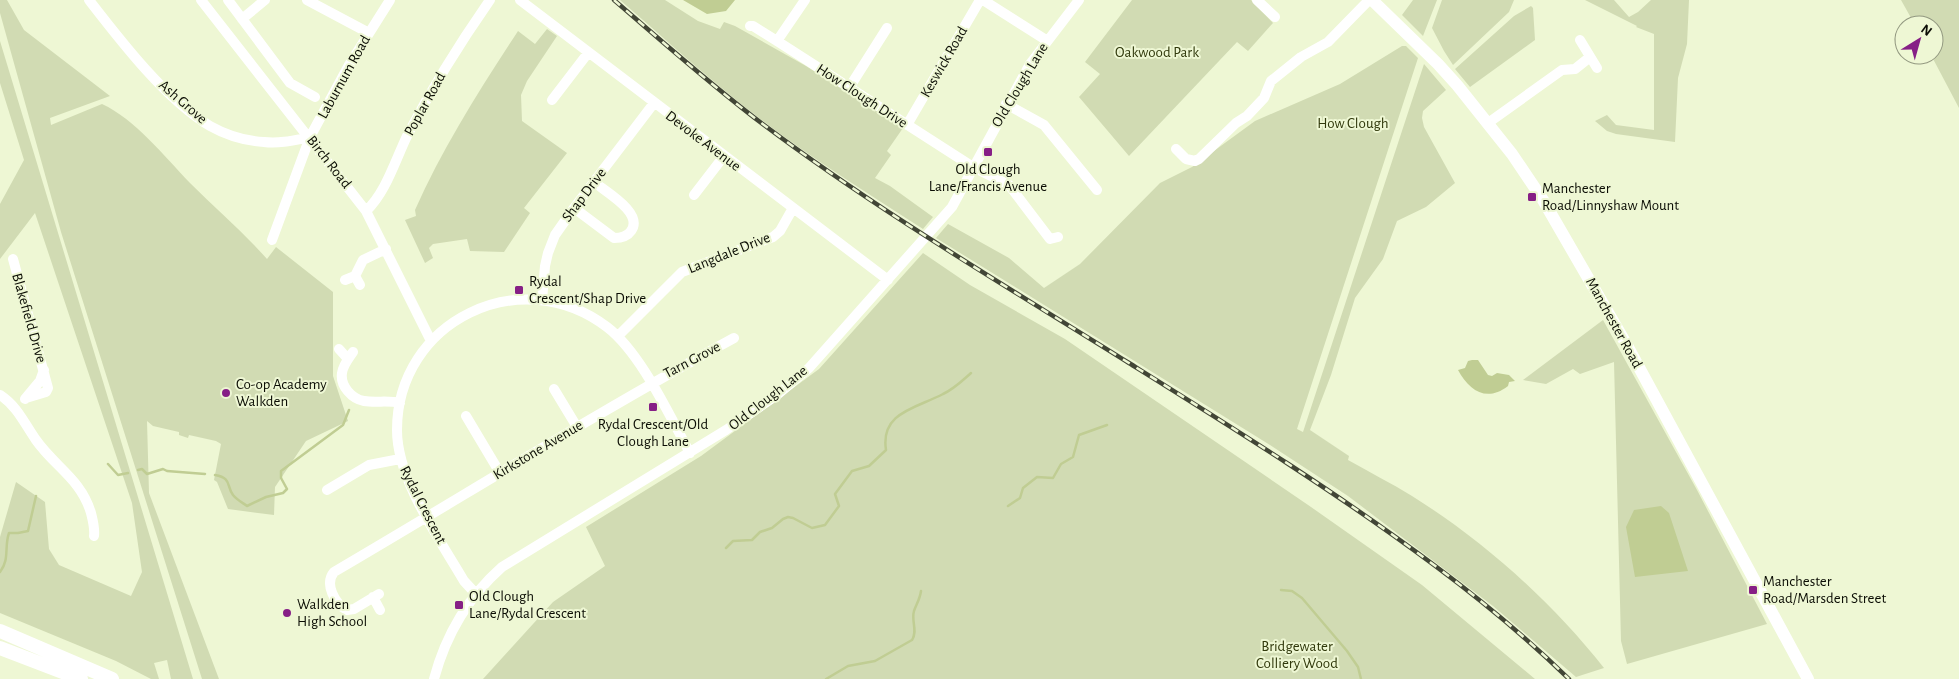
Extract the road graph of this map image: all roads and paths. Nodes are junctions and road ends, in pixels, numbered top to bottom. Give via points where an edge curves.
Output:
1 (89, 0) edge
2 (201, 0) edge
3 (228, 0) edge
4 (264, 0) edge
5 (307, 0) edge
6 (390, 0) edge
7 (490, 0) edge
8 (520, 0) edge
9 (805, 0) edge
10 (982, 0) edge
11 (1079, 0) edge
12 (1257, 0) edge
13 (1370, 0) edge
14 (1275, 17) dead end
15 (242, 19) junction
16 (750, 26) dead end
17 (887, 28) dead end
18 (369, 33) junction
19 (1046, 40) junction
20 (1580, 40) dead end
21 (777, 41) junction
22 (588, 53) junction
23 (1590, 58) junction
24 (1597, 68) dead end
25 (849, 88) junction
26 (315, 97) dead end
27 (552, 100) dead end
28 (654, 104) junction
29 (1006, 104) junction
30 (1488, 123) junction
31 (907, 125) junction
32 (310, 138) junction
33 (1177, 155) dead end
34 (724, 156) junction
35 (973, 167) junction
36 (594, 182) junction
37 (1097, 190) dead end
38 (694, 195) dead end
39 (574, 208) junction
40 (793, 208) junction
41 (366, 211) junction
42 (1058, 237) dead end
43 (272, 240) dead end
44 (386, 249) junction
45 (11, 265) dead end
46 (345, 280) dead end
47 (888, 280) junction
48 (542, 300) junction
49 (618, 336) junction
50 (734, 338) dead end
51 (431, 341) junction
52 (340, 349) dead end
53 (650, 383) junction
54 (554, 389) dead end
55 (0, 395) edge
56 (400, 403) junction
57 (15, 407) junction
58 (466, 416) dead end
59 (577, 427) junction
60 (690, 453) junction
61 (400, 459) junction
62 (500, 473) junction
63 (327, 490) dead end
64 (426, 516) junction
65 (94, 536) dead end
66 (476, 594) junction
67 (380, 610) dead end
68 (0, 631) edge
69 (0, 648) edge
70 (81, 679) edge
71 (112, 679) edge
72 (434, 679) edge
73 (1808, 679) edge

1 - 32 street, Ash Grove via 153,75 190,111 211,126 263,142
2 - 32 street, Birch Road
3 - 15 street
4 - 15 street
5 - 18 street
6 - 18 street, Laburnum Road
7 - 41 street, Poplar Road via 408,134 378,199
8 - 22 street, Devoke Avenue
9 - 21 street
10 - 19 street
10 - 31 street, Keswick Road
11 - 19 street, Old Clough Lane
12 - 14 street
13 - 30 main road, Manchester Road via 1435,61
13 - 33 street via 1328,42 1271,81 1266,95 1258,104 1199,159 1190,161
15 - 26 street via 290,82 303,95
16 - 21 street, How Clough Drive
17 - 25 street
18 - 32 street, Laburnum Road
19 - 29 street, Old Clough Lane
20 - 23 street
21 - 25 street, How Clough Drive
22 - 27 street
22 - 28 street, Devoke Avenue
23 - 24 street
23 - 30 street via 1576,68 1562,70
25 - 31 street, How Clough Drive
28 - 34 street, Devoke Avenue
28 - 36 street, Shap Drive
29 - 35 street, Old Clough Lane
29 - 37 street via 1044,125
30 - 73 main road, Manchester Road via 1532,182 1572,248
31 - 35 street, How Clough Drive
32 - 41 street, Birch Road
32 - 43 street, Laburnum Road
34 - 38 street
34 - 40 street, Devoke Avenue
35 - 42 street, How Clough Drive via 1009,185 1050,240
35 - 47 street, Old Clough Lane via 952,207
36 - 39 street, Shap Drive
36 - 39 street via 629,210 634,220 631,232 614,238
39 - 48 street, Shap Drive via 555,235 548,252
40 - 47 street, Devoke Avenue
40 - 49 street, Langdale Drive via 773,237 682,272
41 - 44 street, Birch Road
44 - 46 street via 363,260 358,280
44 - 51 street, Birch Road
45 - 57 street, Blakefield Drive via 44,370 40,381
47 - 60 street, Old Clough Lane via 802,373 777,395
48 - 49 street, Rydal Crescent via 573,307
48 - 51 street, Rydal Crescent via 516,300 475,311 452,323
49 - 53 street, Rydal Crescent
50 - 53 street, Tarn Grove
51 - 56 street, Rydal Crescent via 409,373
52 - 56 street via 351,356 343,368 342,379 353,396 362,401
53 - 59 street, Kirkstone Avenue
53 - 60 street, Rydal Crescent
54 - 59 street
55 - 57 street
56 - 61 street, Rydal Crescent via 397,430
57 - 65 street via 36,441 84,494 95,528
58 - 62 street
59 - 62 street, Kirkstone Avenue
60 - 66 street, Old Clough Lane via 516,558
61 - 63 street via 369,465
61 - 64 street, Rydal Crescent
62 - 64 street, Kirkstone Avenue
64 - 66 street, Rydal Crescent via 464,581
64 - 67 street, Kirkstone Avenue via 334,572 330,578 329,586 340,606 354,609 376,596
66 - 72 street, Old Clough Lane via 449,634
68 - 71 highway
69 - 70 highway

